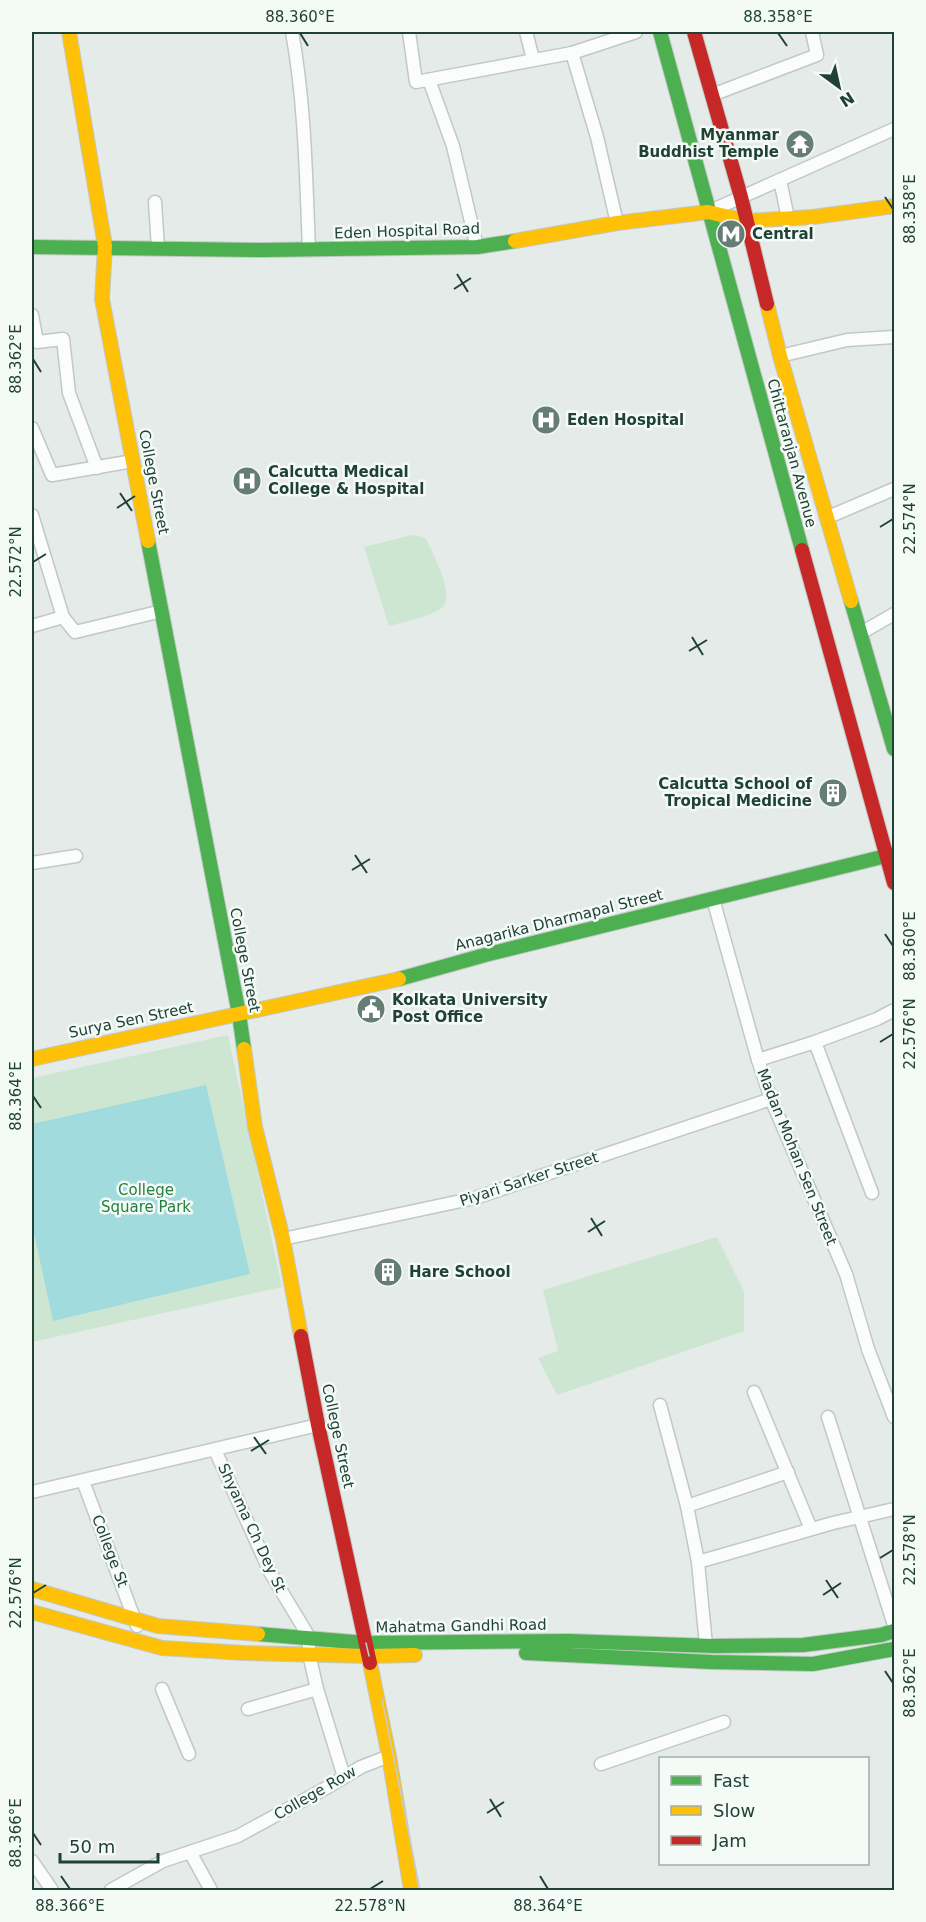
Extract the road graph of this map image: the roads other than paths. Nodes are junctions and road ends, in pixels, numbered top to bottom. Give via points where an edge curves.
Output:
1 (69, 32) edge
2 (292, 32) edge
3 (409, 32) edge
4 (526, 32) edge
5 (636, 32) edge
6 (660, 32) edge
7 (694, 32) edge
8 (812, 32) edge
9 (572, 53) junction
10 (533, 59) junction
11 (429, 80) junction
12 (712, 95) junction
13 (894, 129) edge
14 (780, 180) junction
15 (741, 197) junction
16 (155, 202) dead end
17 (894, 206) edge
18 (708, 212) junction
19 (788, 218) junction
20 (747, 221) junction
21 (617, 223) junction
22 (105, 246) junction
23 (32, 247) edge
24 (477, 247) junction
25 (159, 248) junction
26 (309, 250) junction
27 (32, 315) edge
28 (894, 337) edge
29 (780, 356) junction
30 (32, 428) edge
31 (133, 461) junction
32 (97, 468) junction
33 (894, 489) edge
34 (32, 515) edge
35 (826, 518) junction
36 (162, 611) junction
37 (894, 614) edge
38 (63, 617) junction
39 (32, 626) edge
40 (861, 633) junction
41 (894, 749) edge
42 (890, 855) edge
43 (76, 856) dead end
44 (32, 863) edge
45 (894, 883) edge
46 (713, 899) junction
47 (894, 1010) edge
48 (239, 1014) junction
49 (815, 1042) junction
50 (32, 1059) edge
51 (758, 1060) junction
52 (771, 1099) junction
53 (872, 1193) dead end
54 (283, 1239) junction
55 (754, 1392) dead end
56 (660, 1405) dead end
57 (828, 1417) dead end
58 (894, 1417) edge
59 (318, 1425) junction
60 (215, 1449) junction
61 (788, 1472) junction
62 (83, 1481) junction
63 (32, 1492) edge
64 (687, 1506) junction
65 (894, 1509) edge
66 (861, 1517) junction
67 (812, 1529) junction
68 (698, 1562) junction
69 (32, 1589) edge
70 (32, 1612) edge
71 (136, 1621) junction
72 (894, 1625) edge
73 (894, 1631) edge
74 (309, 1637) junction
75 (140, 1642) junction
76 (706, 1645) junction
77 (894, 1649) edge
78 (368, 1650) junction
79 (309, 1654) junction
80 (162, 1689) dead end
81 (317, 1689) junction
82 (248, 1709) dead end
83 (724, 1722) dead end
84 (189, 1754) dead end
85 (389, 1756) junction
86 (601, 1764) dead end
87 (344, 1778) junction
88 (190, 1852) junction
89 (32, 1861) edge
90 (52, 1890) edge
91 (111, 1890) edge
92 (211, 1890) edge
93 (411, 1890) edge

1 - 22 main road, College Street
2 - 26 street via 306,170
3 - 11 street via 417,82
4 - 10 street
5 - 9 street
6 - 18 main road, Chittaranjan Avenue
7 - 12 main road
8 - 12 street via 817,55
9 - 10 street
9 - 21 street
10 - 11 street
11 - 24 street via 453,146
12 - 15 main road
13 - 14 street
14 - 15 street
14 - 19 street
15 - 18 street
15 - 20 main road
16 - 25 street
17 - 19 main road, Eden Hospital Road
18 - 20 main road, Eden Hospital Road
18 - 21 main road, Eden Hospital Road
18 - 42 main road, Chittaranjan Avenue
19 - 20 main road, Eden Hospital Road
20 - 29 main road
21 - 24 main road, Eden Hospital Road
22 - 23 main road, Eden Hospital Road
22 - 25 main road, Eden Hospital Road
22 - 31 main road, College Street via 102,299
24 - 26 main road, Eden Hospital Road
25 - 26 main road, Eden Hospital Road
27 - 32 street via 37,342 63,339 69,393
28 - 29 street via 847,340
29 - 35 main road
30 - 32 street via 52,475
31 - 32 street
31 - 36 main road, College Street
33 - 35 street
34 - 38 street
35 - 40 main road
36 - 38 street via 75,632
36 - 48 main road, College Street
37 - 40 street
38 - 39 street
40 - 41 main road
42 - 45 main road, Chittaranjan Avenue
42 - 46 main road, Anagarika Dharmapal Street
43 - 44 street
46 - 48 main road, Anagarika Dharmapal Street via 420,974
46 - 51 street, Madan Mohan Sen Street
47 - 49 street
48 - 50 main road, Surya Sen Street
48 - 54 main road, College Street via 255,1126
49 - 51 street
49 - 53 street
51 - 52 street, Madan Mohan Sen Street
52 - 54 street, Piyari Sarker Street via 475,1198
52 - 58 street, Madan Mohan Sen Street via 846,1274 868,1349
54 - 59 main road, College Street
55 - 61 street
56 - 64 street
57 - 66 street
59 - 60 street
59 - 78 main road, College Street
60 - 62 street
60 - 74 street, Shyama Ch Dey St via 270,1572
61 - 64 street
61 - 67 street
62 - 63 street
62 - 71 street, College St
64 - 68 street
65 - 66 street
66 - 67 street
66 - 72 street
67 - 68 street
68 - 76 street
69 - 71 main road, Mahatma Gandhi Road
70 - 75 main road, Mahatma Gandhi Road
71 - 74 main road, Mahatma Gandhi Road
71 - 75 street, College St
73 - 76 main road, Mahatma Gandhi Road via 803,1645
74 - 78 main road, Mahatma Gandhi Road
74 - 79 street
75 - 79 main road, Mahatma Gandhi Road via 162,1648
76 - 78 main road, Mahatma Gandhi Road via 568,1641
77 - 78 main road, Mahatma Gandhi Road via 813,1664
78 - 79 main road, Mahatma Gandhi Road
78 - 85 main road, College Street
79 - 81 street
80 - 84 street
81 - 82 street
81 - 87 street
83 - 86 street
85 - 87 street, College Row
85 - 93 main road, College Street
87 - 88 street, College Row via 238,1836
88 - 91 street, College Row
88 - 92 street
89 - 90 street

